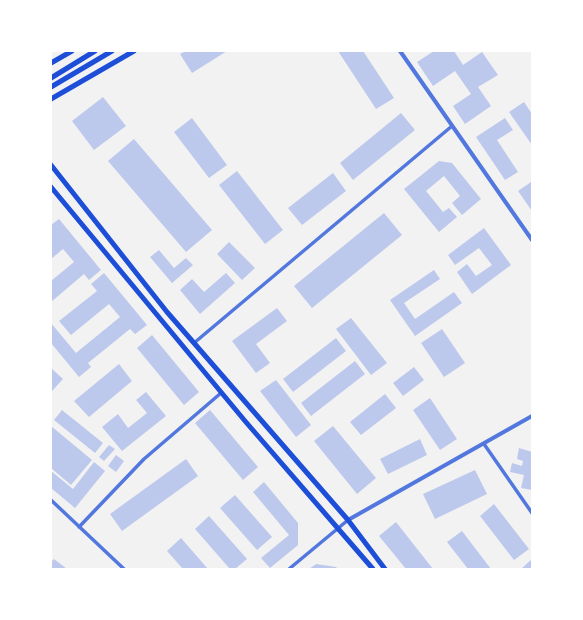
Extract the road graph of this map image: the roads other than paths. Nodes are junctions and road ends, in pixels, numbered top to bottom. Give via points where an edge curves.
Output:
1 (72, 51) edge
2 (94, 51) edge
3 (112, 51) edge
4 (134, 51) edge
5 (400, 51) edge
6 (51, 63) edge
7 (51, 78) edge
8 (51, 88) edge
9 (51, 99) edge
10 (452, 126) junction
11 (51, 165) edge
12 (51, 188) edge
13 (532, 240) edge
14 (194, 344) junction
15 (221, 393) junction
16 (532, 416) edge
17 (484, 444) junction
18 (51, 500) edge
19 (532, 513) edge
20 (348, 520) junction
21 (79, 527) junction
22 (338, 529) junction
23 (124, 569) edge
24 (289, 569) edge
25 (373, 569) edge
26 (385, 569) edge

1 - 6 main road
2 - 7 main road
3 - 8 main road
4 - 9 main road
5 - 10 street
10 - 13 street
10 - 14 street
11 - 14 main road
12 - 15 main road
14 - 20 main road
15 - 21 street via 144,459
15 - 22 main road
16 - 17 street
17 - 19 street
17 - 20 street
18 - 21 street
20 - 22 street
20 - 26 main road
21 - 23 street
22 - 24 street
22 - 25 main road

